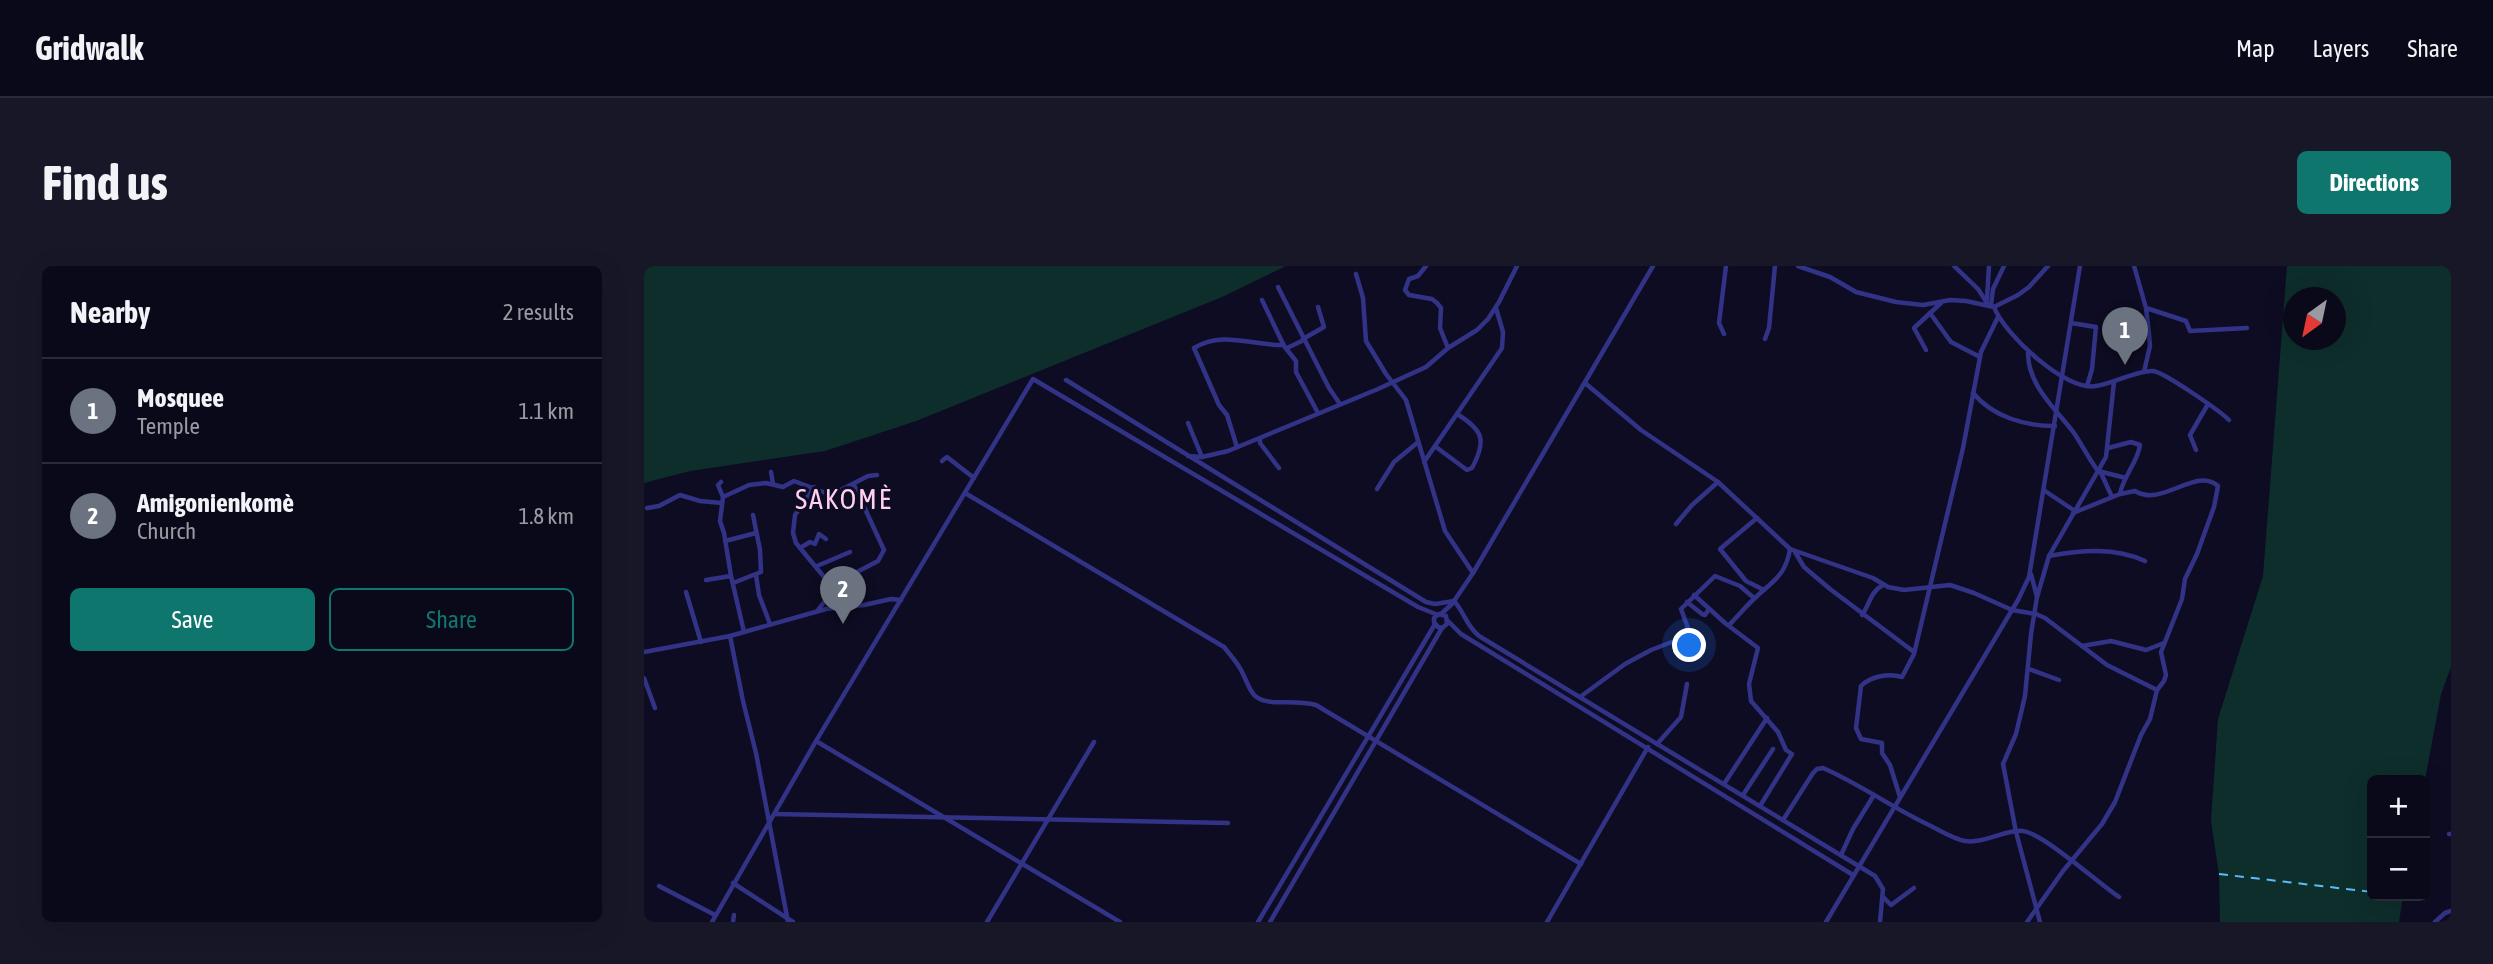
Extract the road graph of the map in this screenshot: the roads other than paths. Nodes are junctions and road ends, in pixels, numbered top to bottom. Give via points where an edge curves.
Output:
1 (1426, 266) edge
2 (1516, 266) edge
3 (1653, 266) edge
4 (1726, 266) edge
5 (1775, 266) edge
6 (1798, 266) edge
7 (1954, 266) edge
8 (1989, 266) edge
9 (2004, 266) edge
10 (2048, 266) edge
11 (2080, 266) edge
12 (2134, 266) edge
13 (1356, 274) dead end
14 (1278, 287) dead end
15 (1262, 300) dead end
16 (1987, 300) junction
17 (1942, 303) junction
18 (1992, 306) junction
19 (1318, 307) dead end
20 (1495, 307) junction
21 (2146, 308) junction
22 (1930, 313) junction
23 (1998, 317) junction
24 (2071, 323) junction
25 (2248, 328) dead end
26 (1724, 334) dead end
27 (1303, 339) junction
28 (1765, 339) dead end
29 (1286, 346) junction
30 (1448, 348) junction
31 (1926, 350) dead end
32 (2028, 352) junction
33 (1980, 357) junction
34 (2144, 372) junction
35 (2063, 375) junction
36 (1066, 380) dead end
37 (2115, 381) junction
38 (1394, 382) junction
39 (1585, 383) junction
40 (2087, 386) junction
41 (1973, 393) junction
42 (1340, 404) junction
43 (2208, 404) junction
44 (1318, 413) junction
45 (1457, 414) junction
46 (2057, 414) junction
47 (2229, 421) dead end
48 (1188, 423) dead end
49 (2055, 426) junction
50 (1260, 438) junction
51 (1417, 443) junction
52 (1237, 447) junction
53 (1436, 447) junction
54 (2108, 448) junction
55 (2196, 450) dead end
56 (1188, 456) junction
57 (1202, 457) junction
58 (942, 461) dead end
59 (1424, 462) junction
60 (1279, 468) dead end
61 (771, 472) dead end
62 (2099, 472) junction
63 (877, 475) dead end
64 (974, 478) junction
65 (2126, 478) junction
66 (721, 482) dead end
67 (1718, 482) junction
68 (773, 484) junction
69 (854, 485) junction
70 (814, 487) junction
71 (1377, 489) dead end
72 (2045, 491) junction
73 (2129, 492) junction
74 (965, 493) junction
75 (2120, 494) junction
76 (2112, 497) junction
77 (722, 500) junction
78 (647, 508) dead end
79 (2074, 512) junction
80 (753, 515) dead end
81 (1757, 519) junction
82 (1676, 524) dead end
83 (756, 533) junction
84 (827, 539) dead end
85 (725, 541) junction
86 (800, 548) junction
87 (1792, 550) junction
88 (850, 552) dead end
89 (2049, 556) junction
90 (2145, 561) dead end
91 (817, 566) junction
92 (2031, 569) junction
93 (2042, 572) junction
94 (1473, 573) junction
95 (756, 575) junction
96 (730, 576) junction
97 (2031, 579) junction
98 (706, 580) dead end
99 (733, 583) junction
100 (1883, 584) junction
101 (1930, 586) junction
102 (834, 589) junction
103 (1764, 590) junction
104 (686, 592) dead end
105 (1694, 595) junction
106 (2037, 597) junction
107 (1754, 598) junction
108 (901, 600) junction
109 (1453, 602) junction
110 (1687, 602) junction
111 (1418, 607) junction
112 (1709, 609) junction
113 (817, 610) junction
114 (2011, 610) junction
115 (1439, 614) junction
116 (2036, 614) junction
117 (1862, 615) junction
118 (1448, 620) junction
119 (1434, 622) junction
120 (770, 624) junction
121 (1729, 625) junction
122 (1443, 627) junction
123 (744, 632) junction
124 (1461, 634) junction
125 (730, 636) junction
126 (701, 642) junction
127 (2165, 643) junction
128 (2081, 646) junction
129 (644, 652) edge
130 (1914, 652) junction
131 (2029, 668) junction
132 (644, 678) edge
133 (2059, 680) dead end
134 (1687, 684) dead end
135 (2157, 690) junction
136 (1580, 697) junction
137 (654, 708) dead end
138 (1767, 718) junction
139 (1366, 737) junction
140 (1652, 740) junction
141 (816, 741) junction
142 (1094, 742) dead end
143 (1376, 743) junction
144 (1657, 744) junction
145 (1648, 748) junction
146 (1773, 749) dead end
147 (1724, 784) junction
148 (1743, 795) junction
149 (1874, 795) junction
150 (1900, 797) junction
151 (1760, 806) junction
152 (1894, 809) junction
153 (774, 814) junction
154 (942, 817) junction
155 (1048, 819) junction
156 (1783, 820) junction
157 (770, 822) junction
158 (1228, 823) dead end
159 (2016, 832) junction
160 (1841, 855) junction
161 (2070, 862) junction
162 (1021, 864) junction
163 (1581, 864) junction
164 (1858, 866) junction
165 (1853, 875) junction
166 (733, 883) junction
167 (659, 886) dead end
168 (1914, 888) dead end
169 (1884, 897) junction
170 (2119, 897) dead end
171 (2036, 909) junction
172 (2451, 911) edge
173 (715, 915) junction
174 (734, 915) dead end
175 (790, 921) edge
176 (712, 922) edge
177 (733, 922) edge
178 (987, 922) edge
179 (1120, 922) edge
180 (1258, 922) edge
181 (1270, 922) edge
182 (1548, 922) edge
183 (1826, 922) edge
184 (1880, 922) edge
185 (2027, 922) edge
186 (2040, 922) edge
187 (2435, 922) edge

1 - 30 street via 1409,279 1405,290 1432,299 1441,308 1440,328
2 - 20 street
3 - 39 street
4 - 26 street via 1719,320
5 - 28 street
6 - 17 street via 1883,299
7 - 16 street
8 - 16 street
9 - 18 street via 1993,289
10 - 18 street via 2018,296
11 - 24 street
12 - 21 street
13 - 38 street via 1366,341
14 - 27 street
15 - 29 street
16 - 18 street
17 - 18 street
17 - 22 street
18 - 23 street
19 - 27 street via 1324,327
20 - 30 street via 1477,330
20 - 45 street via 1503,332 1502,348
21 - 25 street via 2186,321 2190,331
21 - 34 street via 2150,346
22 - 31 street via 1913,329
22 - 33 street via 1951,342
23 - 32 street
23 - 33 street
24 - 35 street
24 - 40 street via 2096,327
27 - 29 street
27 - 42 street
29 - 44 street
29 - 52 street via 1227,338 1194,348 1227,415
30 - 38 street via 1426,367
32 - 35 street
32 - 46 street via 2029,368
33 - 41 street
34 - 37 street
34 - 43 street via 2157,372
35 - 40 street
35 - 46 street
36 - 56 street
37 - 40 street
37 - 54 street
38 - 42 street
38 - 51 street via 1406,400
39 - 67 street via 1640,430
39 - 94 street
41 - 49 street via 1986,407 2011,418
41 - 101 street
42 - 44 street
43 - 47 street
43 - 55 street via 2190,435
44 - 50 street
45 - 53 street
45 - 53 street via 1477,427 1480,436 1472,468 1467,470
46 - 49 street
46 - 62 street
48 - 57 street
49 - 72 street
50 - 52 street
50 - 60 street
51 - 59 street
51 - 71 street via 1394,462
52 - 57 street
53 - 59 street
54 - 62 street
54 - 65 street via 2131,442 2140,445
56 - 57 street
56 - 109 street via 1426,602
58 - 64 street via 947,457
59 - 94 street via 1445,531
61 - 68 street
62 - 65 street
62 - 76 street
62 - 79 street
63 - 69 street
64 - 74 street
64 - 111 street via 1034,379
65 - 73 street
65 - 75 street
66 - 77 street
67 - 81 street
67 - 82 street
68 - 70 street via 783,487 794,481
68 - 77 street via 749,485
69 - 70 street via 829,495
69 - 102 street via 884,550 878,561
70 - 86 street via 793,523
72 - 79 street
72 - 92 street
73 - 75 street
73 - 127 street via 2159,495 2198,481 2218,486
74 - 108 street
74 - 139 street via 1224,648 1256,697 1316,705
75 - 76 street
76 - 79 street
77 - 78 street via 700,501 680,495
77 - 85 street
79 - 89 street
80 - 83 street
81 - 87 street
81 - 103 street via 1720,549 1746,581
83 - 85 street
83 - 95 street via 761,572
84 - 86 street via 819,534 815,544
85 - 96 street
86 - 91 street
87 - 100 street
87 - 103 street via 1773,585
87 - 117 street via 1804,567
88 - 91 street
89 - 90 street via 2097,550
89 - 93 street
91 - 102 street
92 - 97 street
92 - 114 street
93 - 97 street
93 - 106 street
94 - 109 street
95 - 99 street
95 - 120 street
96 - 98 street
96 - 99 street
97 - 106 street
99 - 123 street
100 - 101 street via 1904,590
100 - 117 street via 1876,588
101 - 114 street via 1958,587
101 - 130 street
102 - 113 street
103 - 107 street
104 - 126 street
105 - 107 street via 1717,576
105 - 110 street
105 - 112 street
106 - 116 street
107 - 121 street
108 - 113 street
108 - 141 street
109 - 115 street
109 - 118 street
109 - 136 street via 1479,636
110 - 112 street via 1703,615
110 - 136 street via 1681,610 1688,628 1677,640 1625,664
111 - 115 street
111 - 119 street
112 - 121 street
113 - 120 street
114 - 116 street
114 - 150 street
115 - 118 street
115 - 119 street
116 - 128 street
116 - 131 street
117 - 130 street
118 - 122 street
118 - 124 street
119 - 122 street
119 - 139 street
120 - 123 street
121 - 138 street via 1758,648 1748,691
122 - 124 street
122 - 143 street
123 - 125 street
124 - 145 street
125 - 126 street
125 - 157 street
126 - 129 street
127 - 128 street via 2146,650 2111,640
127 - 135 street via 2161,658 2165,675
128 - 135 street
130 - 150 street via 1904,676 1887,675 1863,683 1856,728 1861,739 1882,743
131 - 133 street
131 - 159 street via 2016,734 2003,764
132 - 137 street
134 - 144 street via 1681,717
135 - 161 street via 2150,719 2115,802
136 - 140 street
138 - 147 street
138 - 151 street via 1792,754
139 - 143 street
139 - 180 street
140 - 144 street
140 - 145 street
141 - 153 street
141 - 154 street
142 - 155 street
143 - 163 street
143 - 181 street
144 - 147 street
145 - 163 street
145 - 165 street
146 - 148 street
147 - 148 street
148 - 151 street
149 - 152 street
149 - 156 street via 1820,768
149 - 160 street
150 - 152 street
151 - 156 street
152 - 159 street via 1966,841
152 - 164 street
153 - 154 street
153 - 157 street
154 - 155 street
154 - 162 street
155 - 158 street
155 - 162 street
156 - 160 street
157 - 166 street
157 - 175 street
159 - 161 street via 2033,835
159 - 171 street
160 - 164 street
161 - 170 street
161 - 171 street
162 - 178 street
162 - 179 street
163 - 182 street
164 - 165 street
164 - 169 street via 1880,881
165 - 183 street
166 - 173 street
166 - 175 street
167 - 173 street
168 - 169 street via 1891,905
169 - 184 street
171 - 185 street
171 - 186 street
172 - 187 street
173 - 176 street
174 - 177 street

